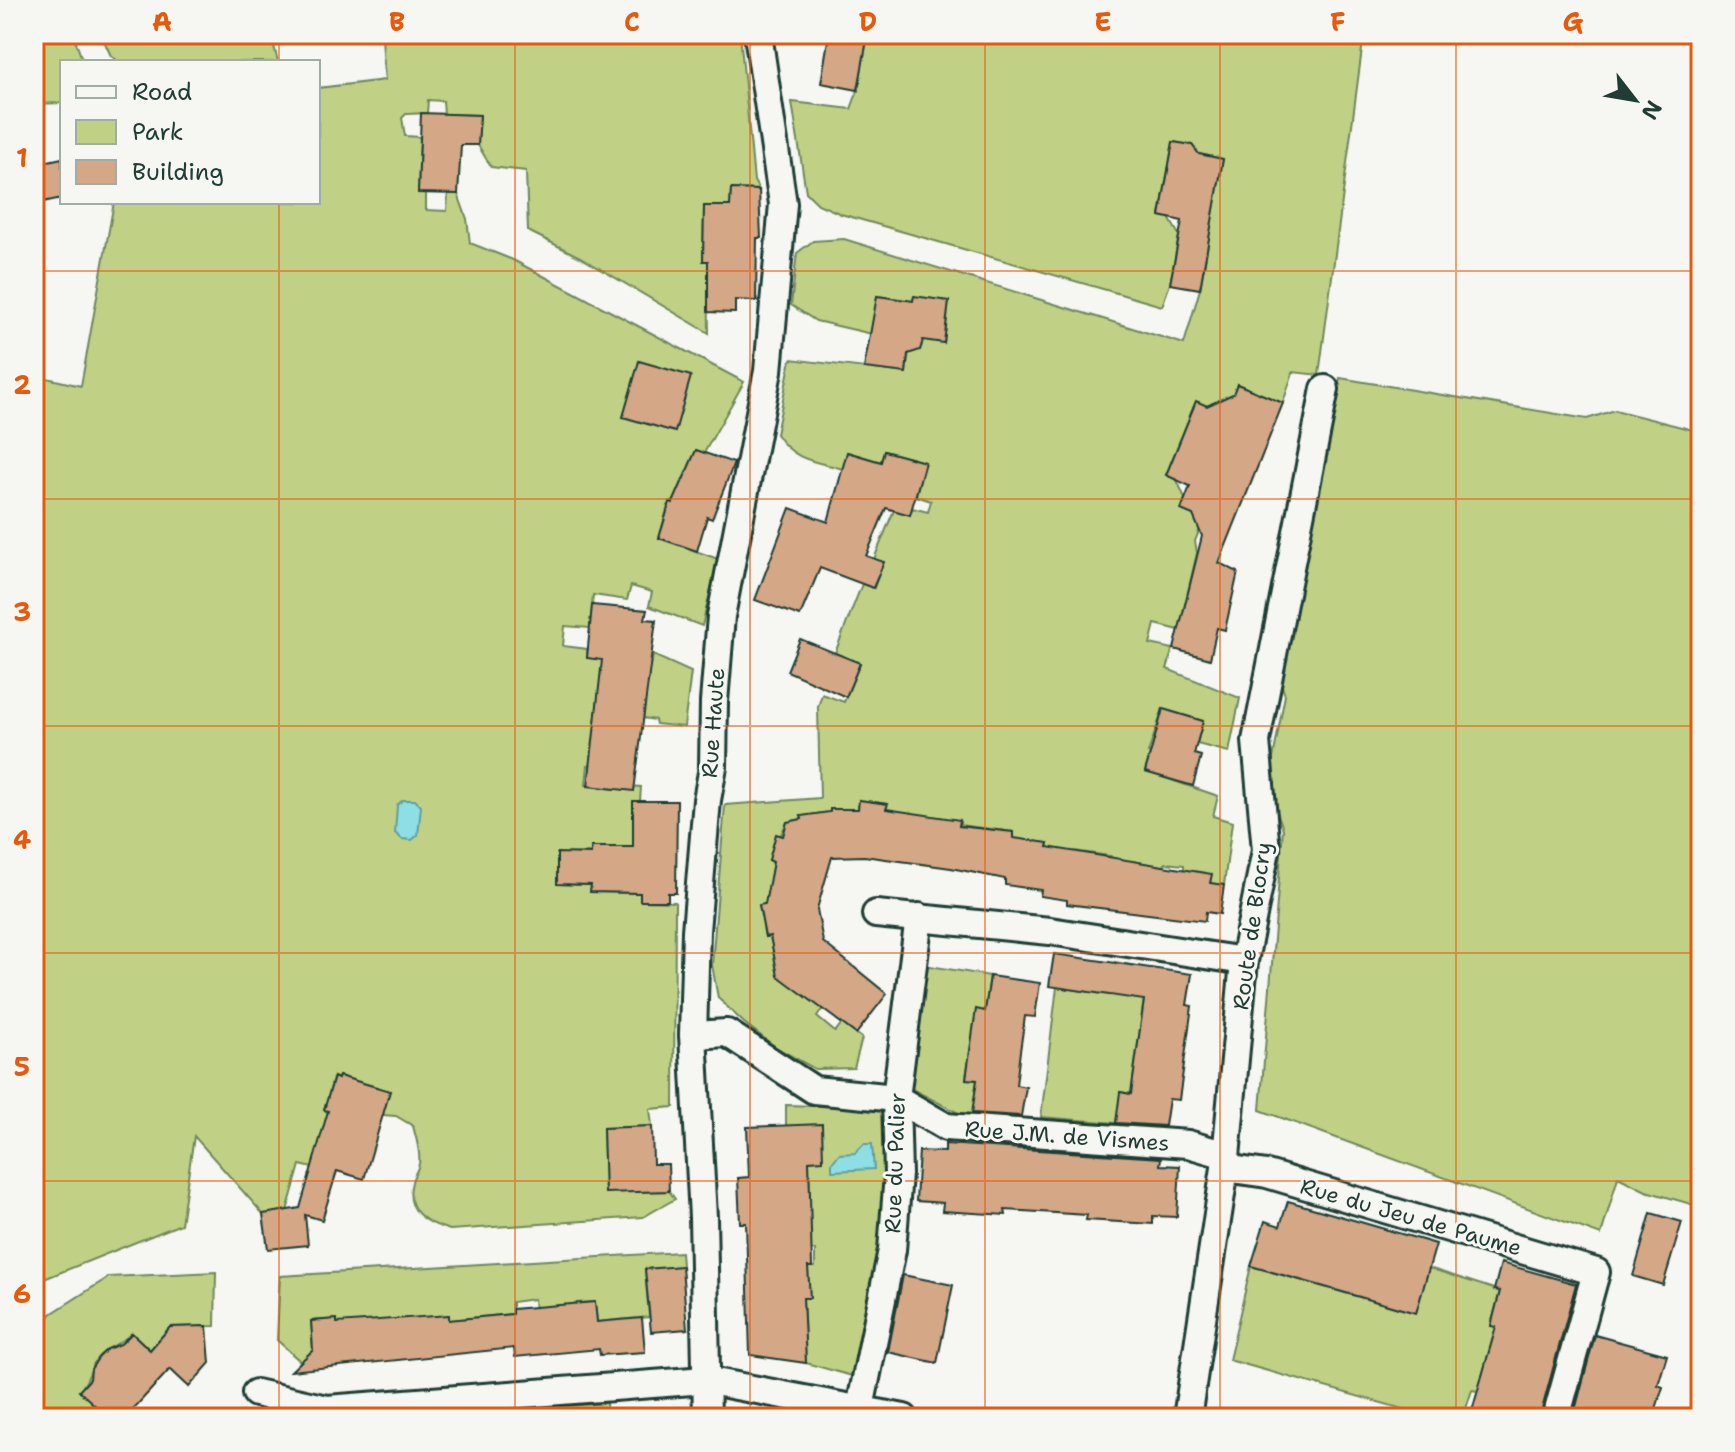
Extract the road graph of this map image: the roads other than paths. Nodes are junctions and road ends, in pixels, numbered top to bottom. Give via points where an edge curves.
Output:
1 (758, 34) edge
2 (1325, 389) dead end
3 (876, 914) dead end
4 (919, 917) junction
5 (1244, 961) junction
6 (693, 1035) junction
7 (896, 1098) junction
8 (1225, 1161) junction
9 (705, 1380) junction
10 (256, 1393) dead end
11 (860, 1408) junction
12 (707, 1418) edge
13 (904, 1418) edge
14 (1187, 1418) edge
15 (1556, 1418) edge

1 - 6 street, Rue Haute via 783,204 768,371 721,616
2 - 5 street, Route de Blocry via 1256,741 1266,850
3 - 4 street
4 - 5 street
4 - 7 street, Rue du Palier
5 - 8 street, Route de Blocry
6 - 7 street, Rue J.M. de Vismes via 727,1033 814,1090
6 - 9 street, Rue Haute
7 - 8 street, Rue J.M. de Vismes via 946,1127 1188,1144
7 - 11 street, Rue du Palier via 892,1250
8 - 14 street, Route de Blocry
8 - 15 street, Rue du Jeu de Paume via 1596,1272
9 - 10 street via 327,1409
9 - 11 street
9 - 12 street, Rue Haute
11 - 13 street

